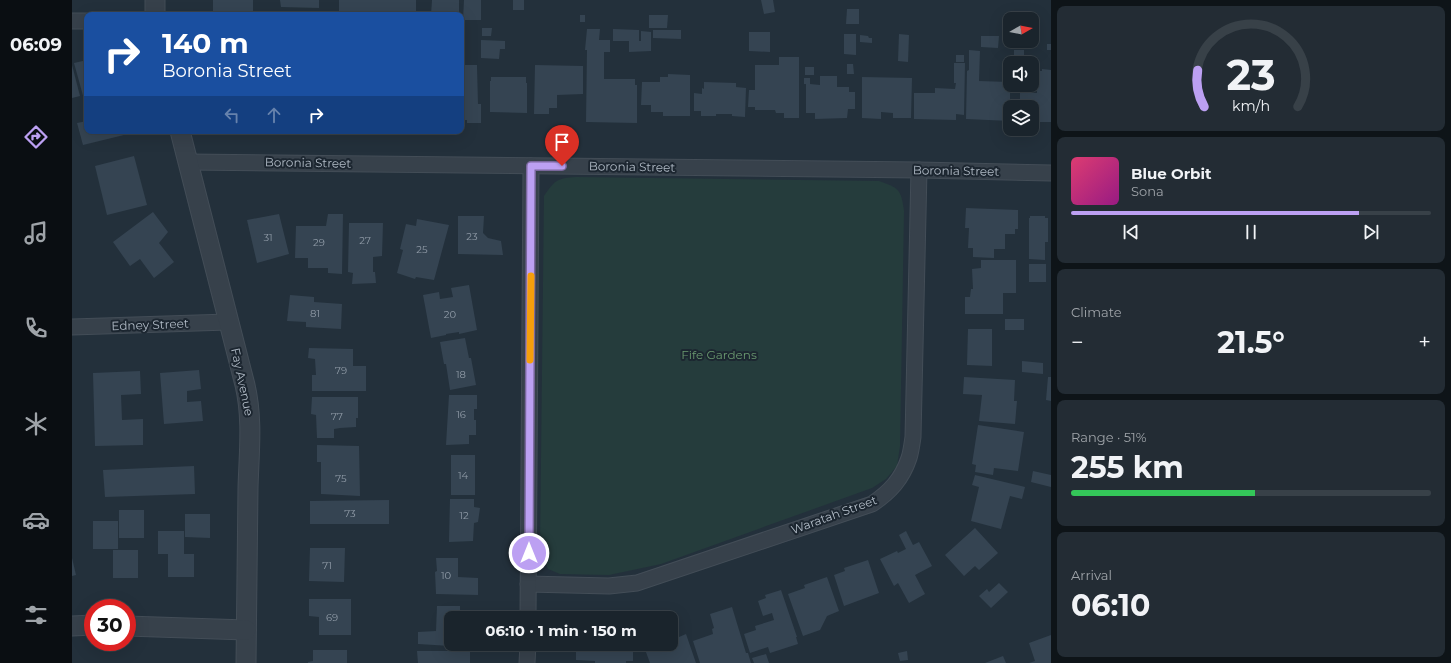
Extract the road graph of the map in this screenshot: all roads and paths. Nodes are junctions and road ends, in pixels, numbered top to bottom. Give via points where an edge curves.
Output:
1 (155, 0) edge
2 (155, 12) edge
3 (72, 21) edge
4 (84, 21) edge
5 (181, 134) edge
6 (188, 162) junction
7 (531, 166) junction
8 (919, 170) junction
9 (1051, 173) edge
10 (228, 322) junction
11 (72, 327) edge
12 (528, 584) junction
13 (528, 611) edge
14 (84, 625) edge
15 (72, 626) edge
16 (136, 626) edge
17 (246, 630) junction
18 (528, 651) edge
19 (246, 663) edge
20 (527, 663) edge

1 - 2 street
3 - 4 street
5 - 6 street, Fay Avenue
6 - 7 street, Boronia Street
6 - 10 street, Fay Avenue
7 - 8 street, Boronia Street
7 - 12 street
8 - 9 street, Boronia Street
8 - 12 street, Waratah Street via 913,437 909,458 895,485 872,504 637,582 609,586
10 - 11 street, Edney Street
10 - 17 street, Fay Avenue via 250,408
12 - 13 street
14 - 15 street
16 - 17 street
17 - 19 street, Fay Avenue
18 - 20 street

